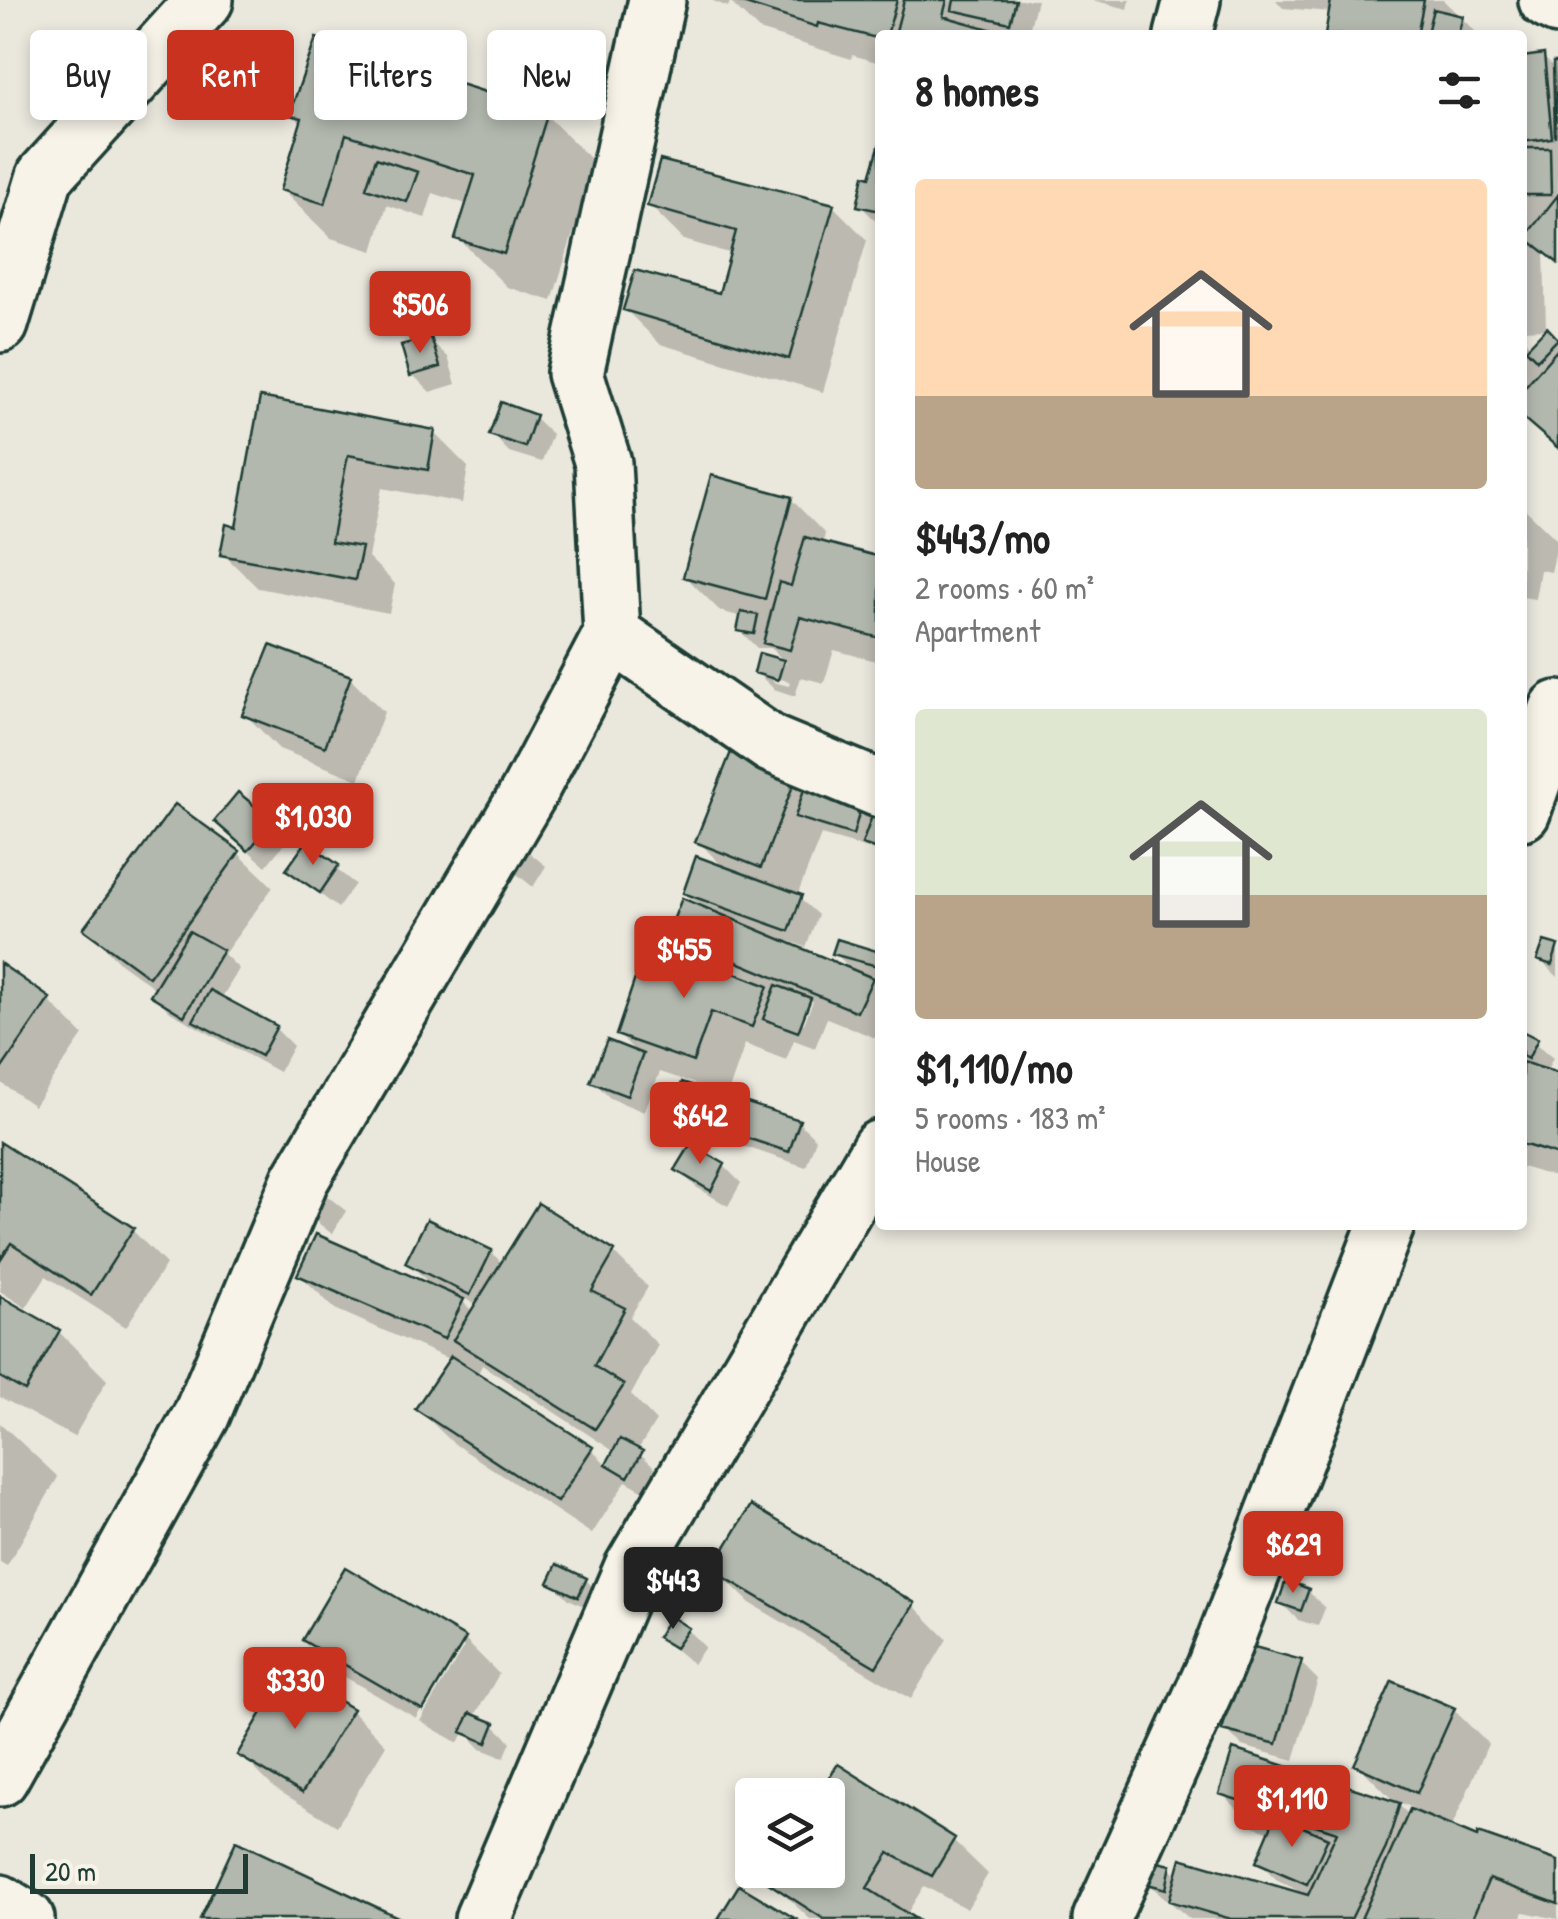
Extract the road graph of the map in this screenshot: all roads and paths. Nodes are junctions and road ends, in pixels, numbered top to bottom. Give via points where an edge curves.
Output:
1 (205, 0) edge
2 (657, 0) edge
3 (1192, 0) edge
4 (1547, 0) edge
5 (1558, 6) edge
6 (1184, 30) edge
7 (0, 324) edge
8 (612, 634) junction
9 (1558, 710) edge
10 (875, 787) edge
11 (1527, 798) edge
12 (875, 1156) edge
13 (1384, 1230) edge
14 (0, 1778) edge
15 (0, 1902) edge
16 (26, 1919) edge
17 (483, 1919) edge
18 (1101, 1919) edge

1 - 7 street via 45,176
2 - 8 street via 575,373 604,463
3 - 6 street
4 - 5 street
8 - 10 street via 771,744
8 - 14 street via 528,794 300,1180 201,1416
9 - 11 street
12 - 17 street via 632,1569
13 - 18 street via 1215,1668
15 - 16 street

